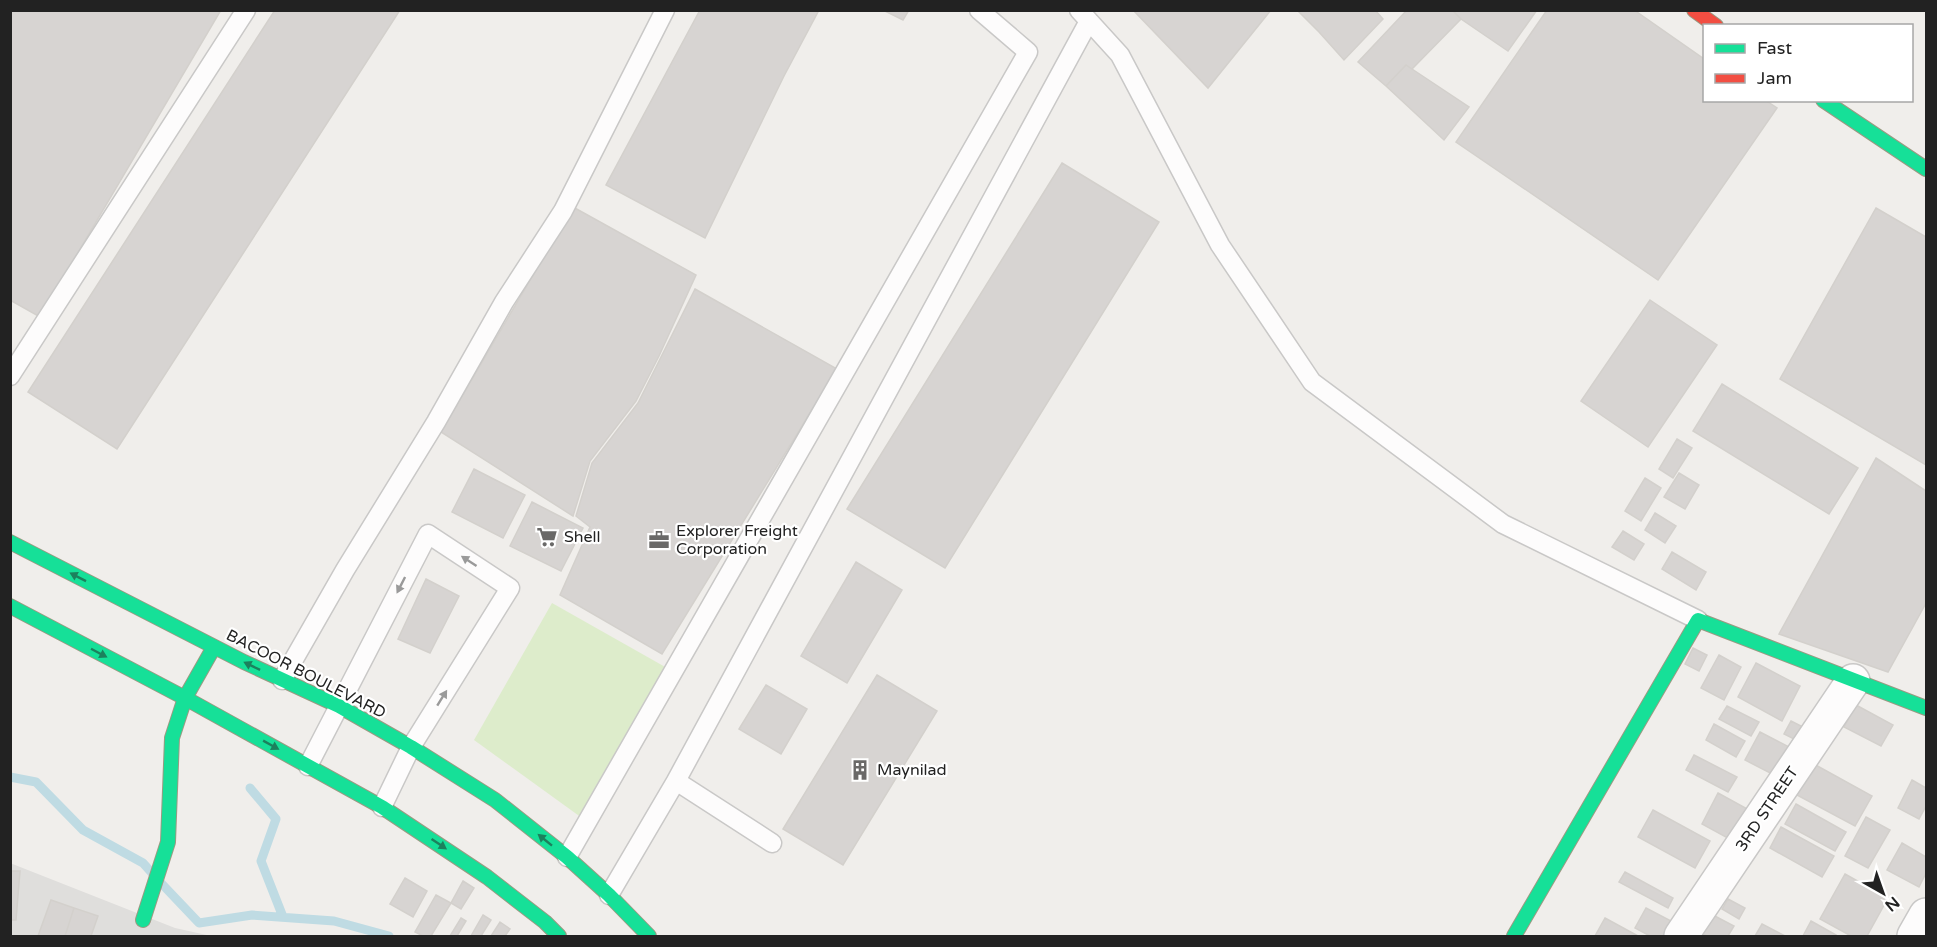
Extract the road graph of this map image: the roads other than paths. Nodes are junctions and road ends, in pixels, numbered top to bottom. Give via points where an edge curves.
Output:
1 (246, 10) edge
2 (665, 10) edge
3 (979, 10) edge
4 (1694, 10) edge
5 (1084, 16) edge
6 (1713, 24) edge
7 (1826, 102) edge
8 (1926, 170) edge
9 (10, 376) edge
10 (10, 542) edge
11 (10, 606) edge
12 (1698, 620) junction
13 (214, 646) junction
14 (282, 680) junction
15 (1853, 681) junction
16 (185, 698) junction
17 (339, 706) junction
18 (1926, 708) edge
19 (411, 747) junction
20 (308, 766) junction
21 (676, 782) junction
22 (382, 807) junction
23 (772, 843) dead end
24 (567, 857) junction
25 (609, 895) junction
26 (1926, 915) edge
27 (140, 928) edge
28 (559, 936) edge
29 (649, 936) edge
30 (1514, 936) edge
31 (1681, 936) edge
32 (1914, 936) edge

1 - 9 lane
2 - 14 lane via 563,210 504,302
3 - 24 lane via 1028,52
4 - 6 main road
5 - 12 lane via 1120,55 1220,245 1312,382 1503,524
5 - 21 lane
7 - 8 main road
13 -> 10 main road, BACOOR BOULEVARD
11 -> 16 main road
12 - 15 main road
12 - 30 main road
14 -> 13 main road, BACOOR BOULEVARD
13 - 16 main road
14 - 17 main road, BACOOR BOULEVARD
15 - 18 main road
15 - 31 street, 3RD STREET
16 -> 20 main road
16 - 27 main road via 172,738 168,842
17 - 19 main road, BACOOR BOULEVARD
19 -> 17 lane via 510,588 428,534
17 - 20 lane
19 - 22 lane
24 -> 19 main road, BACOOR BOULEVARD via 495,800
20 - 22 main road
21 - 23 lane
21 - 25 lane
22 -> 28 main road via 487,877
24 - 25 main road, BACOOR BOULEVARD
25 - 29 main road, BACOOR BOULEVARD
26 - 32 street

